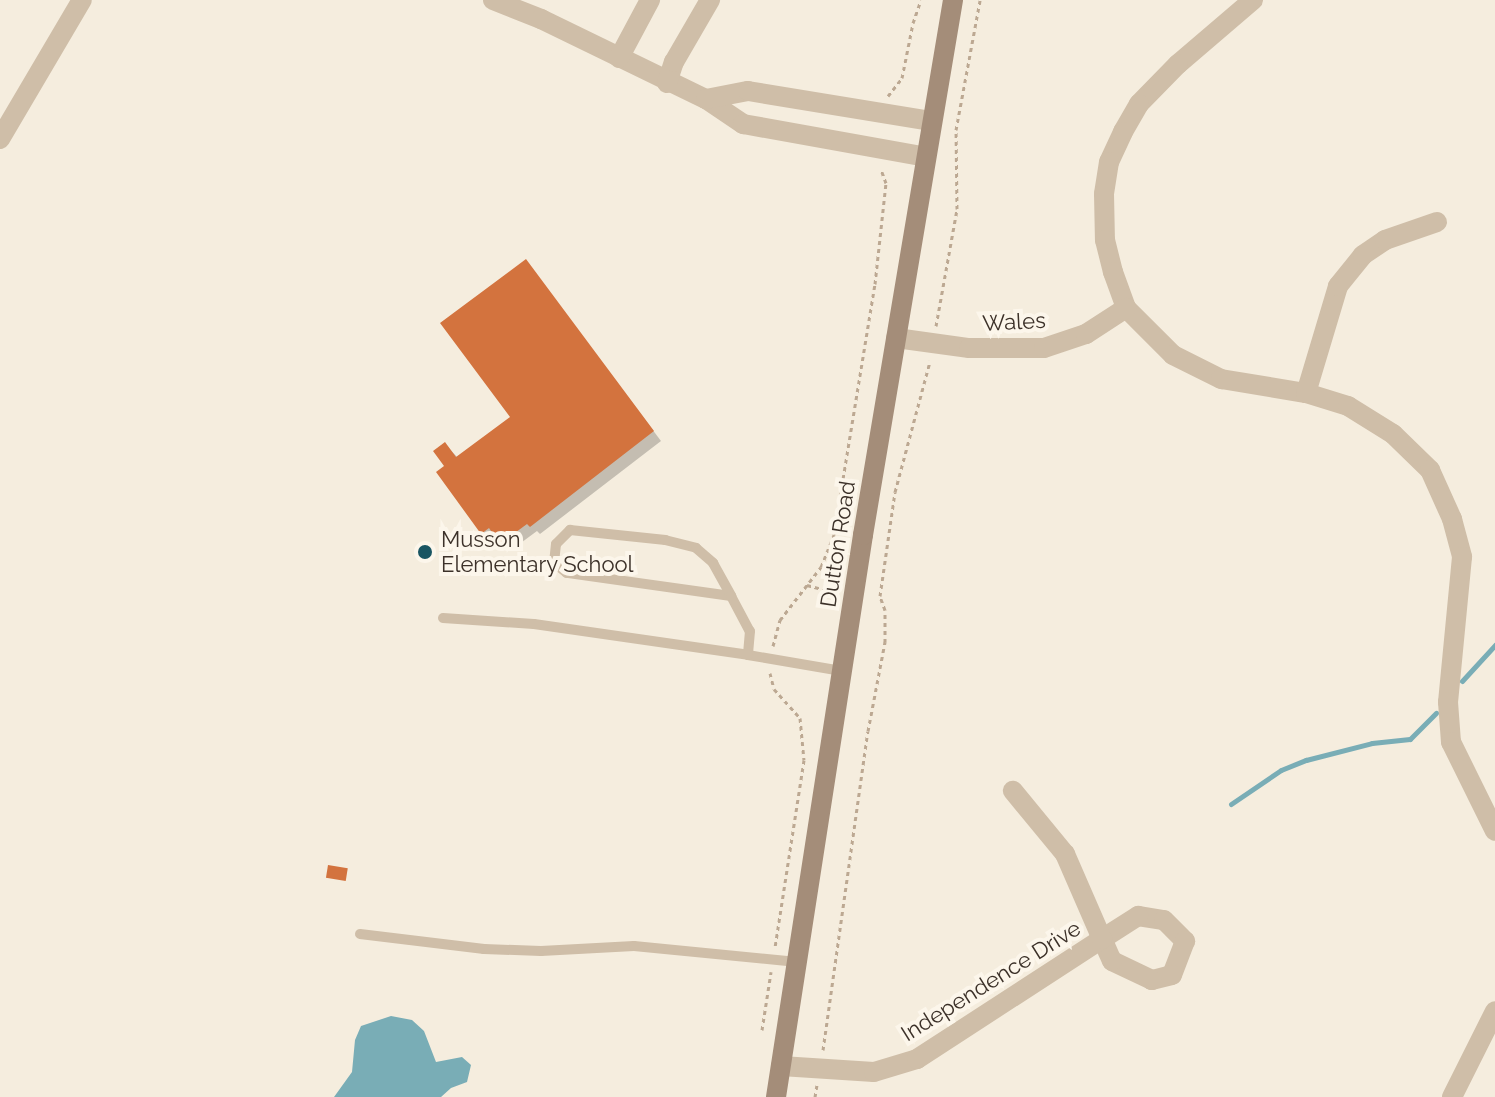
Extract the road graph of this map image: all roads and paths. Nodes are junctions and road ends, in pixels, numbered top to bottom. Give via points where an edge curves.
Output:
1 (82, 0) edge
2 (493, 0) edge
3 (650, 0) edge
4 (710, 0) edge
5 (921, 0) edge
6 (953, 0) edge
7 (980, 0) edge
8 (1253, 0) edge
9 (619, 58) junction
10 (667, 83) junction
11 (706, 99) junction
12 (883, 113) junction
13 (932, 121) junction
14 (0, 139) edge
15 (878, 148) junction
16 (926, 157) junction
17 (1437, 222) dead end
18 (1126, 308) junction
19 (896, 338) junction
20 (934, 343) junction
21 (1306, 393) junction
22 (807, 585) junction
23 (832, 592) dead end
24 (731, 596) junction
25 (443, 618) dead end
26 (748, 655) junction
27 (772, 659) junction
28 (842, 671) junction
29 (1013, 791) dead end
30 (1495, 831) edge
31 (360, 934) dead end
32 (773, 959) junction
33 (797, 962) junction
34 (1495, 1011) edge
35 (762, 1030) dead end
36 (781, 1066) junction
37 (820, 1070) junction
38 (776, 1097) edge
39 (815, 1097) edge
40 (1452, 1097) edge

1 - 14 street
2 - 9 street
3 - 9 street
4 - 10 street
5 - 12 path via 904,74
6 - 13 street, Dutton Road
7 - 20 path via 956,130 957,209
8 - 18 street via 1139,104 1109,162 1105,240
9 - 10 street
10 - 11 street
11 - 12 street via 748,91
11 - 15 street via 743,124
12 - 13 street
13 - 16 street, Dutton Road
15 - 16 street
15 - 22 path via 876,162 886,192 842,486 829,551
16 - 19 street, Dutton Road
17 - 21 street via 1385,240 1363,255 1338,286
18 - 20 street, Wales via 1086,334 1044,348
18 - 21 street via 1173,355 1221,379
19 - 20 street, Wales
19 - 28 street, Dutton Road
20 - 37 path via 890,520 880,596 885,642
21 - 30 street via 1348,406 1393,434 1430,470 1452,519 1462,573 1448,702 1451,742
22 - 23 path
22 - 27 path via 780,620
24 - 24 lane via 713,563 696,548 570,530 556,544 554,563 567,573
24 - 26 lane via 750,631
25 - 26 lane via 534,624
26 - 27 lane
27 - 28 lane
27 - 32 path via 774,689 800,718 804,760
28 - 33 street, Dutton Road
29 - 37 street, Independence Drive via 1065,854 1102,939 917,1059 874,1072
31 - 32 lane via 484,949 634,946
32 - 33 lane
32 - 35 path
33 - 36 street, Dutton Road
34 - 40 street
36 - 37 street, Independence Drive
36 - 38 street, Dutton Road
37 - 39 path

